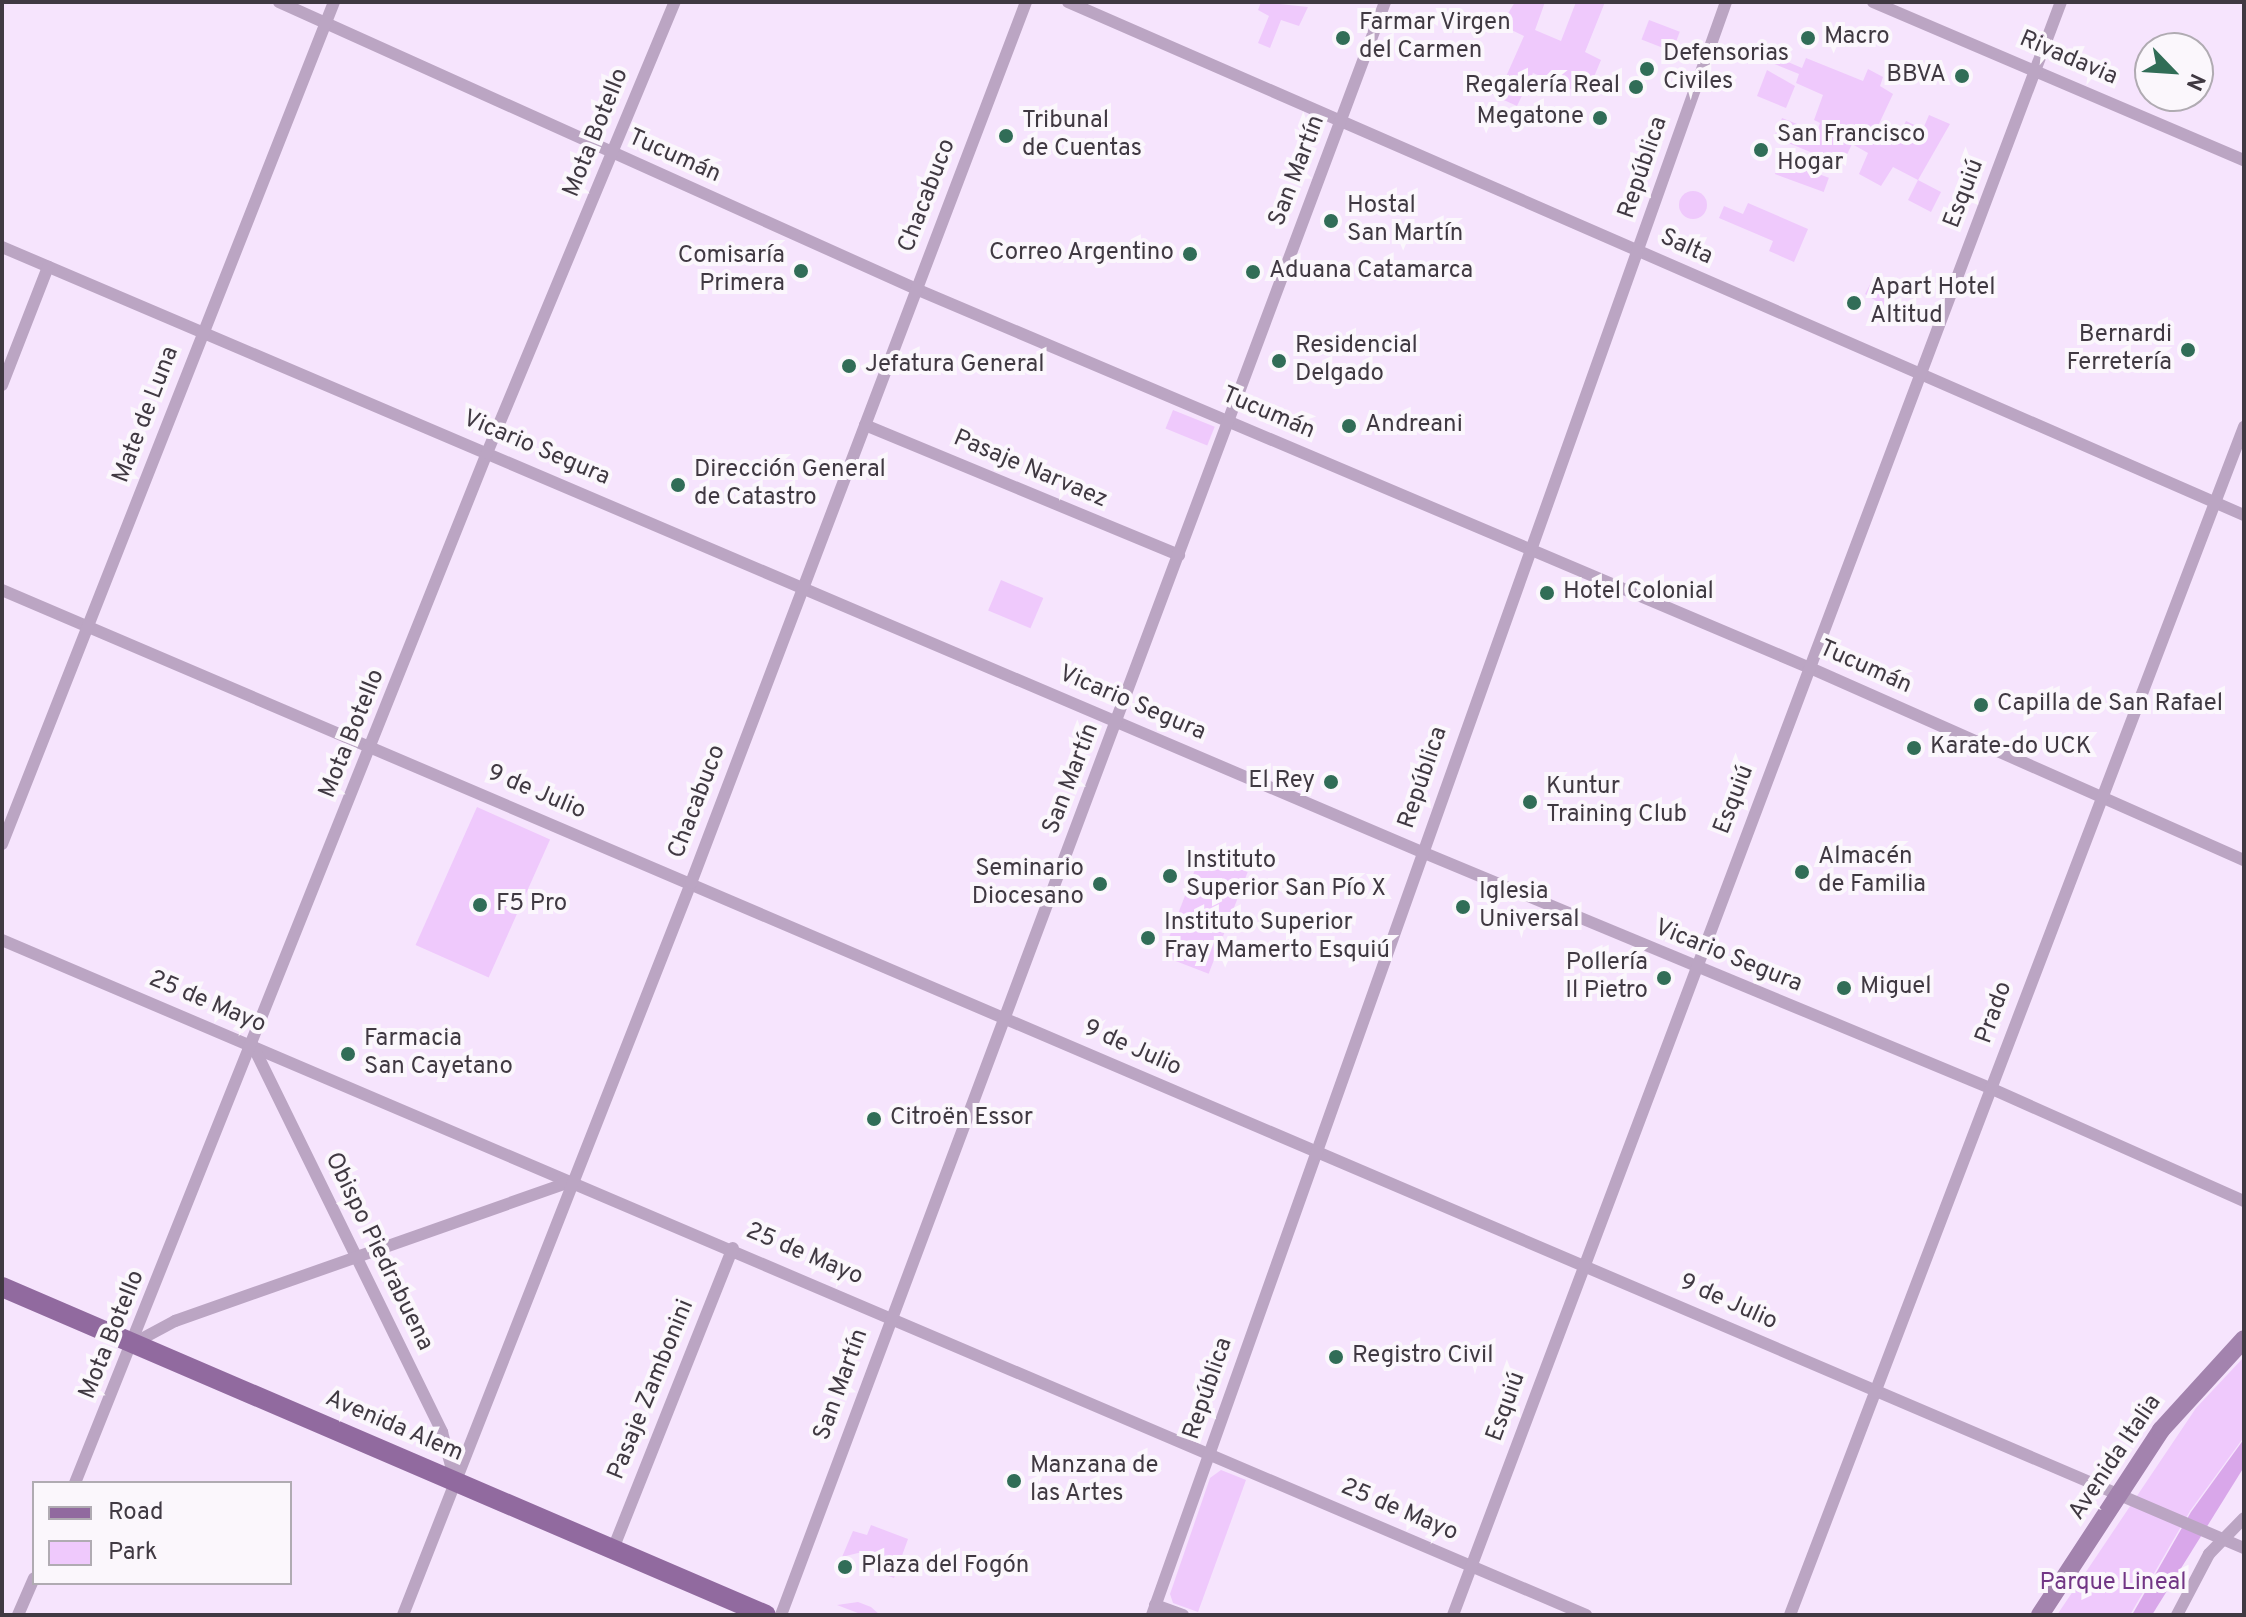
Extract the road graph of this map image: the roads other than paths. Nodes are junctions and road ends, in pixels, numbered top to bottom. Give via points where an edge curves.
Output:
1 (279, 2) edge
2 (334, 2) edge
3 (675, 2) edge
4 (1026, 2) edge
5 (1068, 2) edge
6 (1385, 2) edge
7 (1726, 2) edge
8 (1873, 2) edge
9 (2061, 2) edge
10 (326, 23) junction
11 (2036, 69) junction
12 (1341, 123) junction
13 (613, 154) junction
14 (2244, 160) edge
15 (2, 247) edge
16 (1638, 251) junction
17 (48, 267) junction
18 (916, 289) junction
19 (202, 333) junction
20 (1919, 374) junction
21 (2, 385) edge
22 (1228, 421) junction
23 (865, 425) junction
24 (2244, 427) edge
25 (487, 453) junction
26 (2214, 501) junction
27 (2244, 515) edge
28 (1528, 550) junction
29 (1179, 555) junction
30 (804, 587) junction
31 (2, 590) edge
32 (89, 628) junction
33 (1808, 667) junction
34 (1118, 721) junction
35 (372, 747) junction
36 (2099, 796) junction
37 (6, 821) edge
38 (2, 844) edge
39 (1422, 852) junction
40 (2244, 860) edge
41 (691, 883) junction
42 (2, 940) edge
43 (1696, 967) junction
44 (1005, 1017) junction
45 (253, 1046) junction
46 (1990, 1088) junction
47 (1316, 1153) junction
48 (572, 1181) junction
49 (2244, 1201) edge
50 (733, 1248) junction
51 (356, 1256) junction
52 (1583, 1264) junction
53 (2, 1287) edge
54 (891, 1316) junction
55 (2244, 1339) edge
56 (134, 1343) junction
57 (1874, 1391) junction
58 (1210, 1454) junction
59 (76, 1481) edge
60 (455, 1481) junction
61 (2117, 1496) junction
62 (2244, 1518) edge
63 (2221, 1539) junction
64 (2244, 1548) edge
65 (613, 1549) junction
66 (1472, 1566) junction
67 (32, 1583) edge
68 (1154, 1610) edge
69 (18, 1615) edge
70 (403, 1615) edge
71 (766, 1615) edge
72 (781, 1615) edge
73 (1183, 1615) edge
74 (1453, 1615) edge
75 (1586, 1615) edge
76 (1790, 1615) edge
77 (2040, 1615) edge
78 (2177, 1615) edge

1 - 10 street, Tucumán
2 - 10 street, Mate de Luna
3 - 13 street, Mota Botello
4 - 18 street, Chacabuco
5 - 12 street, Salta
6 - 12 street, San Martín
7 - 16 street, República
8 - 11 street, Rivadavia
9 - 11 street, Esquiú
10 - 13 street, Tucumán
10 - 19 street, Mate de Luna
11 - 14 street, Rivadavia
11 - 20 street, Esquiú
12 - 16 street, Salta
12 - 22 street, San Martín
13 - 18 street, Tucumán
13 - 25 street, Mota Botello
15 - 17 street, Vicario Segura
16 - 20 street, Salta
16 - 28 street, República
17 - 19 street, Vicario Segura
17 - 21 street
18 - 22 street, Tucumán
18 - 23 street, Chacabuco
19 - 25 street, Vicario Segura
19 - 32 street, Mate de Luna
20 - 26 street, Salta
20 - 33 street, Esquiú
22 - 28 street, Tucumán
22 - 29 street, San Martín
23 - 29 street, Pasaje Narvaez
23 - 30 street, Chacabuco
24 - 26 street, Prado
25 - 30 street, Vicario Segura
25 - 35 street, Mota Botello
26 - 27 street, Salta
26 - 36 street, Prado
28 - 33 street, Tucumán
28 - 39 street, República
29 - 34 street, San Martín
30 - 34 street, Vicario Segura
30 - 41 street, Chacabuco
31 - 32 street, 9 de Julio
32 - 35 street, 9 de Julio
32 - 37 street, Mate de Luna
33 - 36 street, Tucumán
33 - 43 street, Esquiú
34 - 39 street, Vicario Segura
34 - 44 street, San Martín
35 - 41 street, 9 de Julio
35 - 45 street, Mota Botello
36 - 40 street, Tucumán
36 - 46 street, Prado
37 - 38 street, Mate de Luna
39 - 43 street, Vicario Segura
39 - 47 street, República
41 - 44 street, 9 de Julio
41 - 48 street, Chacabuco
42 - 45 street, 25 de Mayo
43 - 46 street, Vicario Segura
43 - 52 street, Esquiú
44 - 47 street, 9 de Julio
44 - 54 street, San Martín
45 - 48 street, 25 de Mayo
45 - 51 street, Obispo Piedrabuena
45 - 56 street, Mota Botello
46 - 49 street, Vicario Segura
46 - 57 street, Prado
47 - 52 street, 9 de Julio
47 - 58 street, República
48 - 50 street, 25 de Mayo
48 - 51 street
48 - 60 street, Chacabuco
50 - 54 street, 25 de Mayo
50 - 65 street, Pasaje Zambonini
51 - 56 street via 175,1321
51 - 60 street, Obispo Piedrabuena via 442,1432
52 - 57 street, 9 de Julio
52 - 66 street, Esquiú
53 - 56 main road, Avenida Alem
54 - 58 street, 25 de Mayo
54 - 72 street, San Martín
55 - 61 main road, Avenida Italia via 2170,1418
56 - 59 street, Mota Botello
56 - 60 main road, Avenida Alem
57 - 61 street, 9 de Julio
57 - 76 street, Prado
58 - 66 street, 25 de Mayo
58 - 68 street, República
60 - 65 main road, Avenida Alem
60 - 70 street, Chacabuco
61 - 63 street, 9 de Julio
61 - 77 main road, Avenida Italia
62 - 63 street
63 - 64 street, 9 de Julio
63 - 78 street
65 - 71 main road, Avenida Alem
66 - 74 street, Esquiú
66 - 75 street, 25 de Mayo
67 - 69 street
68 - 73 street

